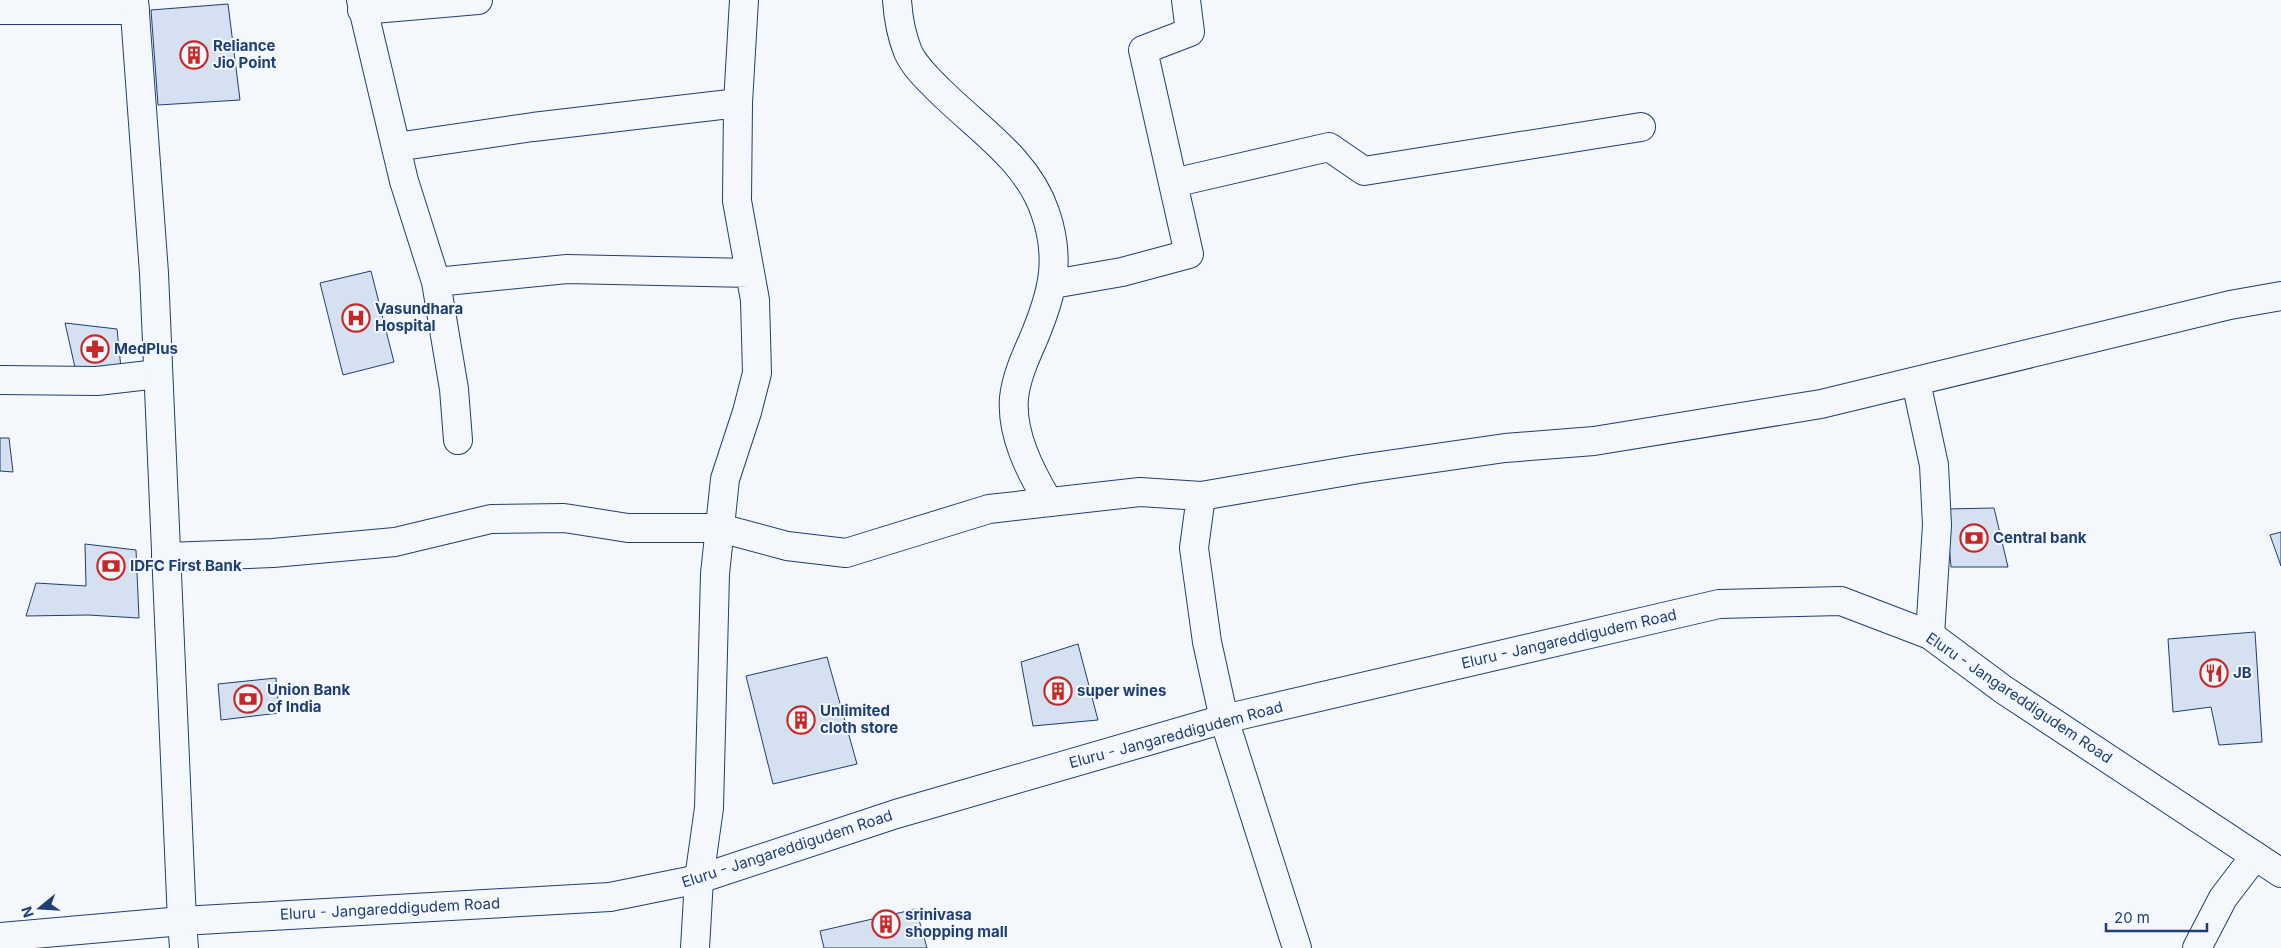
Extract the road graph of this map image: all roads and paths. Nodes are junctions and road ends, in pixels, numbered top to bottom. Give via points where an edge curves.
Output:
1 (478, 0) edge
2 (744, 0) edge
3 (897, 0) edge
4 (1186, 0) edge
5 (135, 5) edge
6 (362, 5) edge
7 (0, 10) edge
8 (738, 103) junction
9 (1641, 127) dead end
10 (396, 147) junction
11 (1173, 183) junction
12 (750, 273) junction
13 (436, 282) junction
14 (1053, 284) junction
15 (2281, 296) edge
16 (158, 374) junction
17 (0, 380) edge
18 (1916, 382) junction
19 (458, 440) dead end
20 (1201, 496) junction
21 (1048, 501) junction
22 (720, 528) junction
23 (166, 557) junction
24 (1930, 634) junction
25 (1224, 719) junction
26 (2255, 856) junction
27 (2281, 873) edge
28 (699, 879) junction
29 (182, 921) junction
30 (0, 936) edge
31 (184, 948) edge
32 (695, 948) edge
33 (1297, 948) edge
34 (2197, 948) edge

1 - 6 street
2 - 8 street
3 - 14 street via 908,52 923,74 1003,147 1027,178 1045,211 1055,250
4 - 11 street via 1190,32 1143,50
5 - 7 street
5 - 16 street
6 - 10 street
8 - 10 street
8 - 12 street via 737,201
9 - 11 street via 1364,171 1329,147
10 - 13 street
11 - 14 street via 1189,254 1122,272
12 - 13 street via 567,269
12 - 22 street via 755,300 757,372 725,479
13 - 19 street via 454,389
14 - 21 street via 1021,368 1014,398 1017,431 1030,470
15 - 18 street via 2230,305
16 - 17 street via 97,381
16 - 23 street
18 - 20 street via 1820,404 1594,440 1485,450
18 - 24 street via 1934,465 1937,525
20 - 21 street via 1140,492
20 - 25 street via 1194,548
21 - 22 street via 989,509 846,553 787,546
22 - 23 street via 628,528 564,518 491,519 395,542 273,553
22 - 28 street via 709,808
23 - 29 street
24 - 25 street, Eluru - Jangareddigudem Road via 1841,601 1719,604
24 - 26 street, Eluru - Jangareddigudem Road via 2004,690
25 - 28 street, Eluru - Jangareddigudem Road via 896,814
25 - 33 street
26 - 27 street, Eluru - Jangareddigudem Road
26 - 34 street via 2223,898
28 - 29 street, Eluru - Jangareddigudem Road via 610,897
28 - 32 street
29 - 30 street, Eluru - Jangareddigudem Road
29 - 31 street

